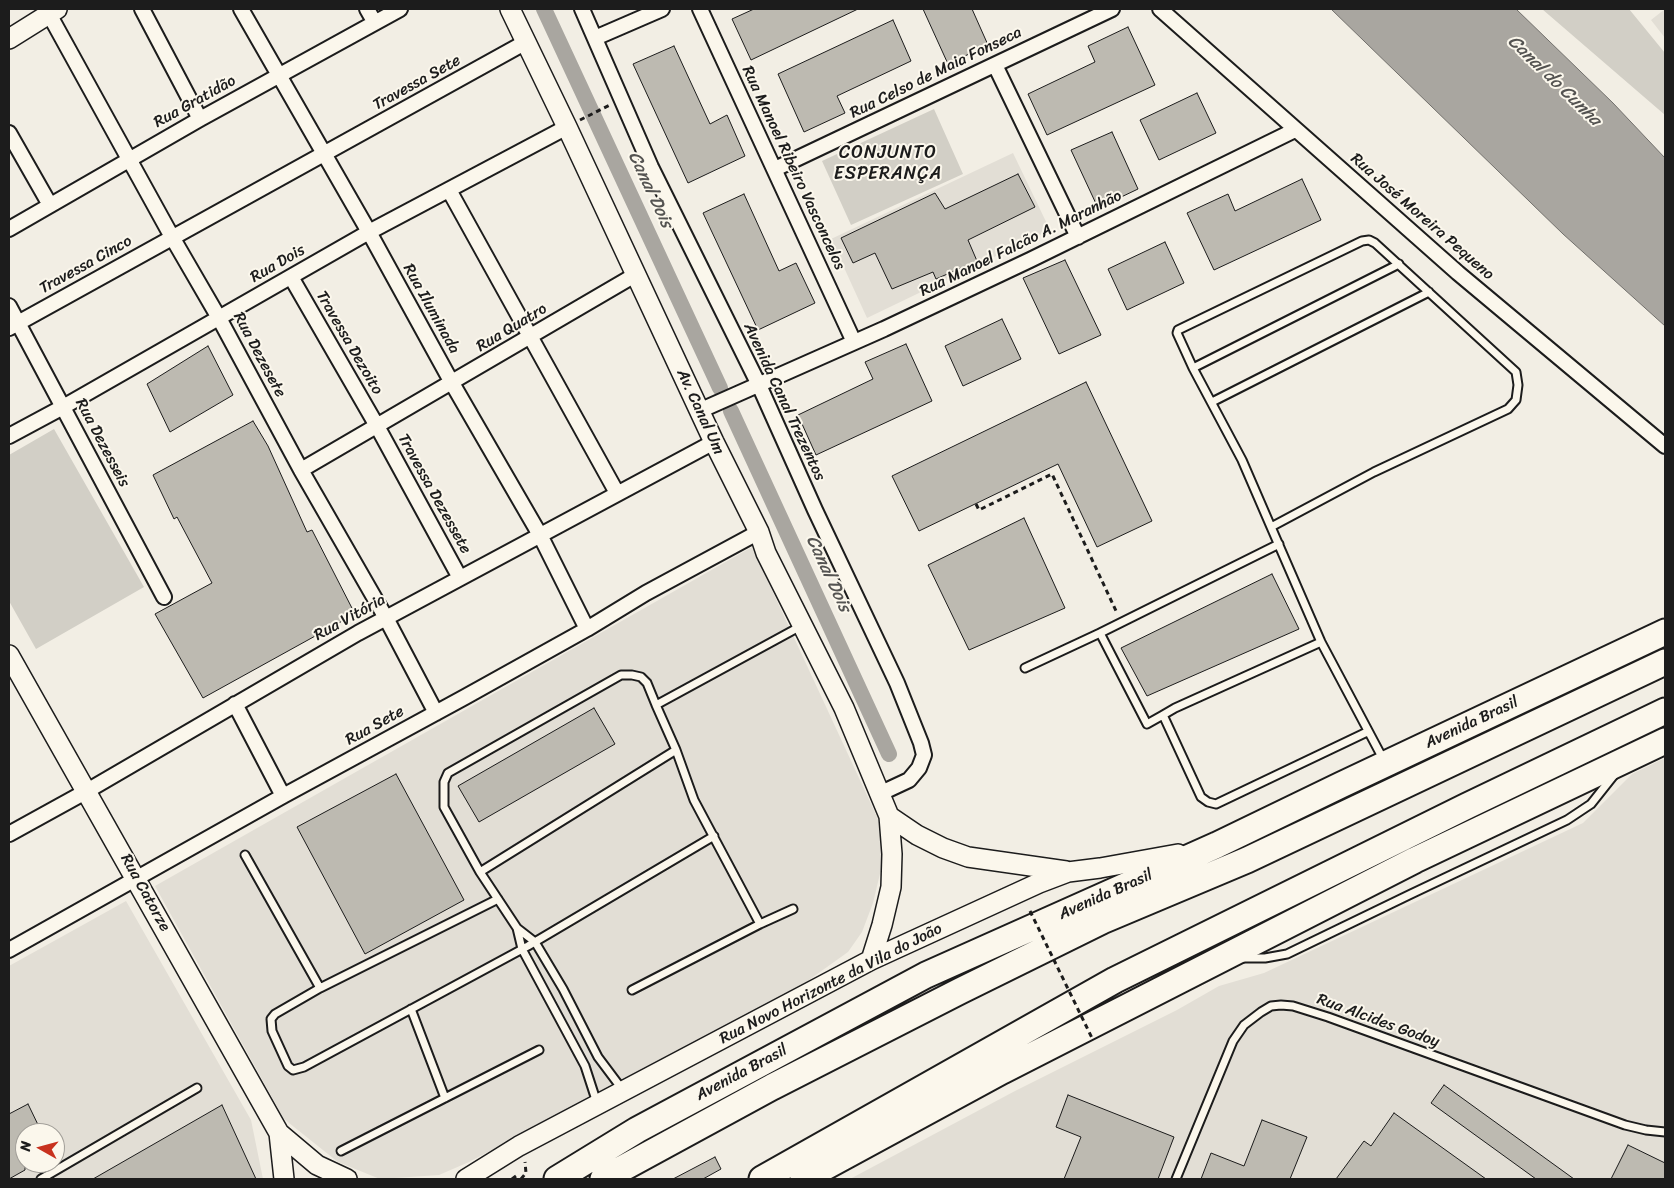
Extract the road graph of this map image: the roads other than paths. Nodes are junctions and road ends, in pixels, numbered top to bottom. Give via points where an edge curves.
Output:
1 (142, 9) edge
2 (241, 9) edge
3 (367, 9) edge
4 (400, 9) edge
5 (510, 9) edge
6 (582, 9) edge
7 (662, 9) edge
8 (700, 9) edge
9 (1112, 9) edge
10 (1160, 9) edge
11 (54, 11) edge
12 (375, 23) junction
13 (595, 38) junction
14 (9, 40) edge
15 (526, 42) junction
16 (995, 65) junction
17 (280, 76) junction
18 (200, 119) junction
19 (574, 123) junction
20 (1295, 130) junction
21 (9, 133) edge
22 (324, 154) junction
23 (130, 159) junction
24 (775, 169) junction
25 (449, 190) junction
26 (50, 205) junction
27 (9, 229) edge
28 (369, 232) junction
29 (1078, 236) junction
30 (172, 238) junction
31 (1398, 264) junction
32 (635, 275) junction
33 (291, 277) junction
34 (1429, 292) junction
35 (9, 306) edge
36 (219, 318) junction
37 (13, 325) edge
38 (531, 337) junction
39 (854, 342) junction
40 (1193, 368) junction
41 (452, 384) junction
42 (759, 385) junction
43 (1212, 402) junction
44 (63, 407) junction
45 (699, 411) junction
46 (377, 426) junction
47 (9, 436) edge
48 (714, 442) junction
49 (1665, 446) edge
50 (301, 470) junction
51 (618, 493) junction
52 (1271, 527) junction
53 (758, 532) junction
54 (540, 535) junction
55 (1278, 544) junction
56 (460, 578) junction
57 (164, 597) dead end
58 (386, 618) junction
59 (802, 625) junction
60 (587, 629) junction
61 (1665, 632) edge
62 (1100, 633) junction
63 (1321, 642) junction
64 (9, 655) edge
65 (1665, 662) edge
66 (1025, 668) dead end
67 (235, 704) junction
68 (656, 704) junction
69 (1665, 711) edge
70 (436, 714) junction
71 (1163, 715) junction
72 (1367, 732) junction
73 (1665, 741) edge
74 (676, 750) junction
75 (1389, 752) dead end
76 (1380, 756) junction
77 (1372, 760) dead end
78 (87, 791) junction
79 (879, 794) junction
80 (283, 796) junction
81 (889, 816) junction
82 (9, 834) edge
83 (714, 836) junction
84 (1217, 845) junction
85 (245, 855) dead end
86 (480, 872) junction
87 (1068, 872) junction
88 (137, 878) junction
89 (498, 899) junction
90 (793, 909) dead end
91 (760, 924) junction
92 (517, 928) junction
93 (535, 942) junction
94 (522, 949) junction
95 (9, 950) edge
96 (871, 960) junction
97 (320, 988) junction
98 (632, 990) dead end
99 (410, 1009) junction
100 (539, 1050) dead end
101 (772, 1087) junction
102 (197, 1088) dead end
103 (624, 1092) junction
104 (445, 1098) junction
105 (598, 1106) junction
106 (637, 1130) junction
107 (279, 1132) junction
108 (1665, 1132) edge
109 (341, 1151) dead end
110 (41, 1179) edge
111 (284, 1179) edge
112 (347, 1179) edge
113 (466, 1179) edge
114 (557, 1179) edge
115 (604, 1179) edge
116 (762, 1179) edge
117 (803, 1179) edge
118 (1176, 1179) edge

1 - 18 street
2 - 17 street, Rua Iluminada
3 - 12 street
4 - 12 street, Rua Gratidão
5 - 15 street, Av. Canal Um
6 - 13 street, Avenida Canal Trezentos
7 - 13 street
8 - 24 street, Rua Manoel Ribeiro Vasconcelos
9 - 16 street, Rua Celso de Maia Fonseca
10 - 20 street, Rua José Moreira Pequeno
11 - 14 street
11 - 23 street, Rua Dezesete
12 - 17 street, Rua Gratidão
13 - 42 street, Avenida Canal Trezentos via 652,167
15 - 19 street, Av. Canal Um
15 - 22 street, Travessa Sete
16 - 24 street, Rua Celso de Maia Fonseca
16 - 29 street
17 - 18 street, Rua Gratidão
17 - 22 street, Rua Iluminada
18 - 23 street, Rua Gratidão
19 - 25 street, Rua Dois
19 - 32 street, Av. Canal Um
20 - 29 street, Rua Manoel Falcão A. Maranhão
20 - 49 street, Rua José Moreira Pequeno via 1458,273
21 - 26 street
22 - 28 street, Rua Iluminada
22 - 30 street, Travessa Sete
23 - 26 street, Rua Gratidão
23 - 30 street, Rua Dezesete
24 - 39 street, Rua Manoel Ribeiro Vasconcelos
25 - 28 street, Rua Dois
25 - 38 street
26 - 27 street, Rua Gratidão
28 - 33 street, Rua Dois
28 - 41 street, Rua Iluminada
29 - 39 street, Rua Manoel Falcão A. Maranhão
30 - 36 street, Rua Dezesete
30 - 37 street, Travessa Cinco
31 - 34 lane
31 - 40 lane
31 - 40 lane via 1375,243 1362,241 1178,330
32 - 38 street, Rua Quatro
32 - 45 street, Av. Canal Um
33 - 36 street, Rua Dois
33 - 46 street, Travessa Dezoito
34 - 43 lane
34 - 52 lane via 1516,372 1516,400 1508,409 1374,472
35 - 37 street, Rua Dezesseis
36 - 44 street, Rua Dois
36 - 50 street, Rua Dezesete
37 - 44 street, Rua Dezesseis
38 - 41 street, Rua Quatro
38 - 51 street
39 - 42 street, Rua Manoel Falcão A. Maranhão
40 - 43 lane
41 - 46 street, Rua Quatro
41 - 54 street, Rua Iluminada
42 - 45 street, Rua Manoel Falcão A. Maranhão
42 - 79 street, Avenida Canal Trezentos via 814,510 897,683 921,743 924,755 919,768 909,780
43 - 52 lane
44 - 47 street, Rua Dois
44 - 57 street, Rua Dezesseis
45 - 48 street, Av. Canal Um
46 - 50 street, Rua Quatro
46 - 56 street, Travessa Dezessete
48 - 51 street, Rua Vitória
48 - 53 street, Av. Canal Um
50 - 58 street, Rua Dezesete
51 - 54 street, Rua Vitória
52 - 55 lane
53 - 59 street, Av. Canal Um
53 - 60 street, Rua Sete
54 - 56 street, Rua Vitória
54 - 60 street, Rua Iluminada
55 - 62 lane
55 - 63 lane
56 - 58 street, Rua Vitória
58 - 67 street, Rua Vitória
58 - 70 street, Rua Dezesete
59 - 68 lane
59 - 79 street, Av. Canal Um via 844,708
60 - 70 street, Rua Sete
61 - 84 highway, Avenida Brasil via 1324,788
62 - 66 lane
62 - 71 lane via 1147,724
63 - 71 lane
63 - 72 lane
64 - 78 street, Rua Catorze
65 - 101 highway, Avenida Brasil via 1247,860 1102,921
67 - 78 street, Rua Vitória
67 - 80 street
68 - 74 lane
68 - 86 lane via 641,677 622,675 448,773 443,788 444,807
69 - 116 highway via 1115,980
70 - 80 street, Rua Sete
71 - 72 lane via 1201,796 1216,804
72 - 76 lane
73 - 117 highway via 1415,860 1002,1071
74 - 83 lane via 694,800
74 - 86 lane
75 - 76 lane
76 - 77 lane
78 - 82 street, Rua Vitória
78 - 88 street, Rua Catorze
79 - 81 street, Av. Canal Um
80 - 88 street, Rua Sete
81 - 87 street via 917,835 968,857
81 - 96 street via 891,887
83 - 91 lane
83 - 93 lane
84 - 87 street, Rua Novo Horizonte da Vila do João via 1154,859
84 - 106 highway, Avenida Brasil via 926,975
85 - 97 lane
86 - 89 lane
87 - 96 street, Rua Novo Horizonte da Vila do João
88 - 95 street, Rua Sete
88 - 107 street, Rua Catorze
89 - 92 lane
89 - 97 lane
90 - 91 lane
91 - 98 lane
92 - 93 lane
92 - 94 lane
93 - 94 lane
93 - 103 lane via 598,1057
94 - 99 lane
94 - 105 lane via 585,1066
96 - 103 street, Rua Novo Horizonte da Vila do João
97 - 99 lane via 271,1019 272,1031 288,1066 293,1070
99 - 104 lane
100 - 104 lane
101 - 106 highway
101 - 115 highway, Avenida Brasil
102 - 110 lane
103 - 105 street, Rua Novo Horizonte da Vila do João
104 - 109 lane
105 - 113 street, Rua Novo Horizonte da Vila do João via 520,1146
106 - 114 highway, Avenida Brasil
107 - 111 street, Rua Catorze
107 - 112 street, Rua Catorze via 317,1165
108 - 118 lane, Rua Alcides Godoy via 1625,1125 1320,1014 1281,1005 1260,1012 1244,1025 1233,1041

